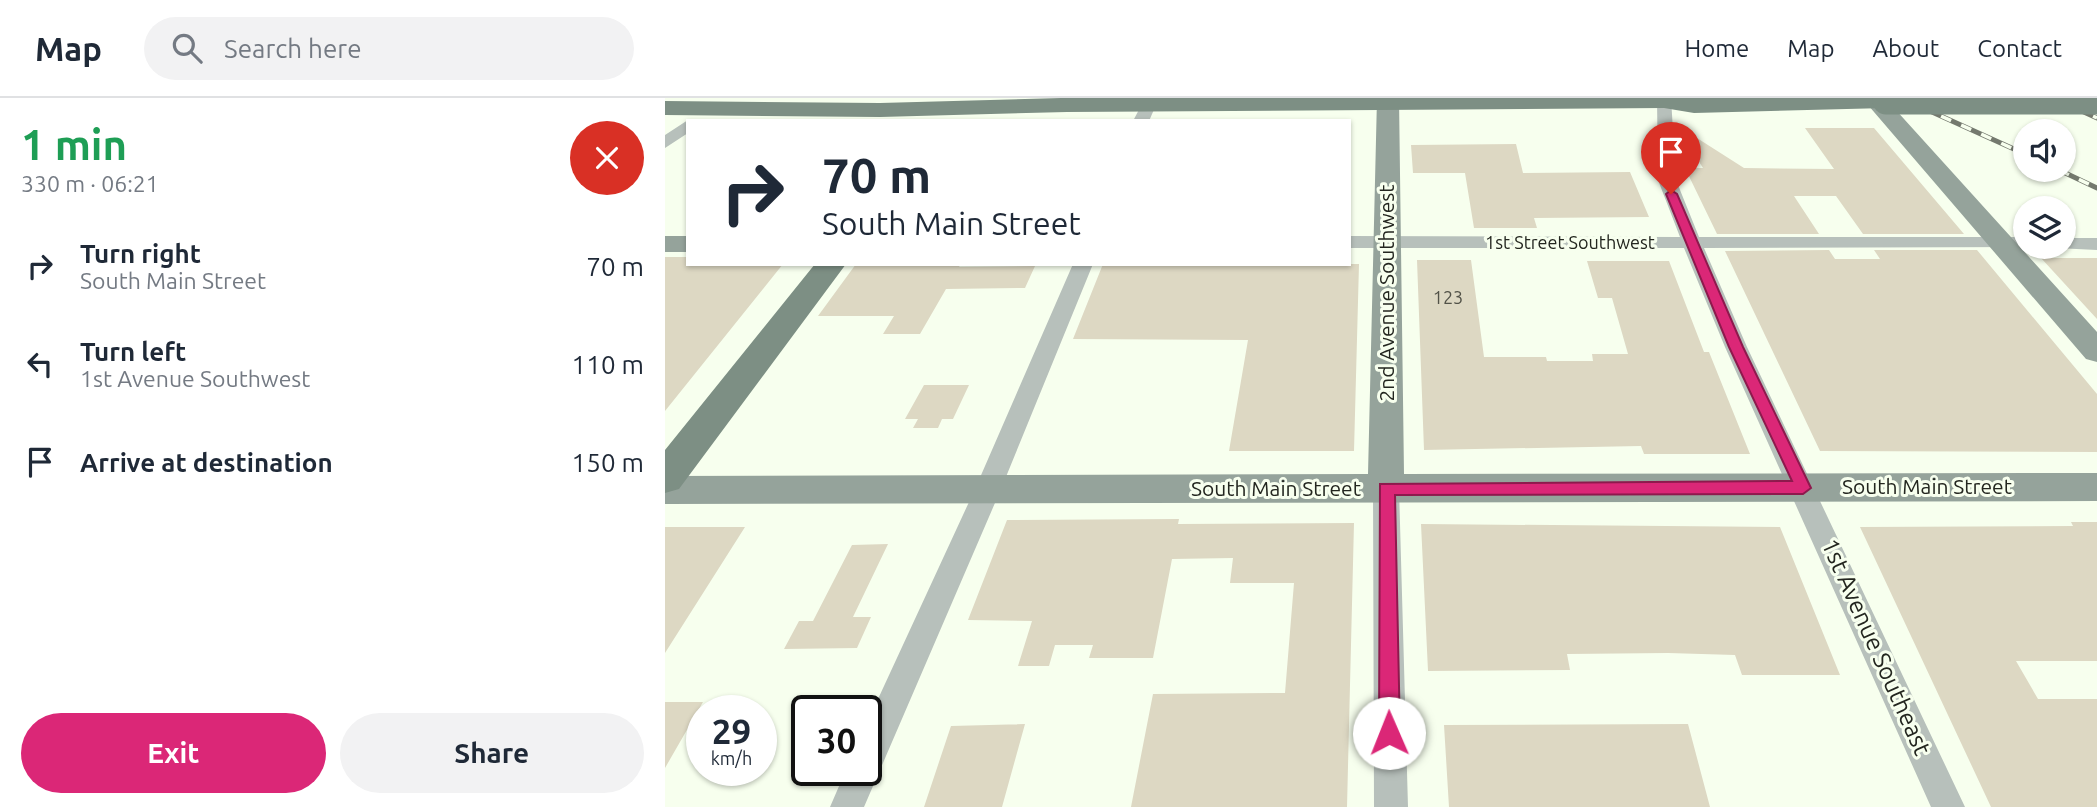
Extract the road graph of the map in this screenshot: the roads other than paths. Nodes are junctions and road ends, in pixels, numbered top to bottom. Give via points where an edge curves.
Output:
1 (855, 98) edge
2 (1667, 99) edge
3 (1879, 100) edge
4 (1069, 101) edge
5 (1275, 101) edge
6 (1388, 101) edge
7 (2097, 102) edge
8 (665, 108) edge
9 (817, 108) junction
10 (913, 109) edge
11 (993, 109) junction
12 (1145, 113) edge
13 (700, 114) edge
14 (853, 119) edge
15 (966, 119) edge
16 (686, 126) edge
17 (665, 143) edge
18 (1351, 242) edge
19 (1387, 242) junction
20 (1692, 243) junction
21 (2013, 243) edge
22 (665, 244) edge
23 (686, 244) edge
24 (2076, 244) edge
25 (2097, 244) edge
26 (2026, 259) edge
27 (829, 266) edge
28 (1082, 266) edge
29 (2094, 345) edge
30 (665, 478) edge
31 (2097, 487) edge
32 (1386, 488) junction
33 (1803, 488) junction
34 (988, 489) junction
35 (665, 490) edge
36 (882, 726) edge
37 (856, 786) edge
38 (847, 807) edge
39 (1391, 807) edge
40 (1948, 807) edge

1 - 9 main road
2 - 3 main road via 1694,106
2 - 6 main road
2 - 20 street, 1st Avenue Southeast via 1667,180
3 - 7 main road, bridge
3 - 21 street
4 - 11 main road
4 - 12 main road
5 - 6 main road
5 - 12 main road
6 - 19 street, 2nd Avenue Southwest
8 - 13 main road
9 - 10 main road
9 - 13 main road
9 - 14 main road
10 - 11 main road
11 - 15 main road
16 - 17 street
18 - 19 street, 1st Street Southwest
19 - 20 street, 1st Street Southwest
19 - 32 street, 2nd Avenue Southwest
20 - 21 street, 1st Street Southwest
20 - 33 street, 1st Avenue Southeast
22 - 23 street
24 - 25 street
26 - 29 street
27 - 30 main road
28 - 34 street
31 - 33 street, South Main Street
32 - 33 street, South Main Street
32 - 34 street, South Main Street
32 - 39 street
33 - 40 street, 1st Avenue Southeast
34 - 35 street, South Main Street
34 - 36 street
37 - 38 street

